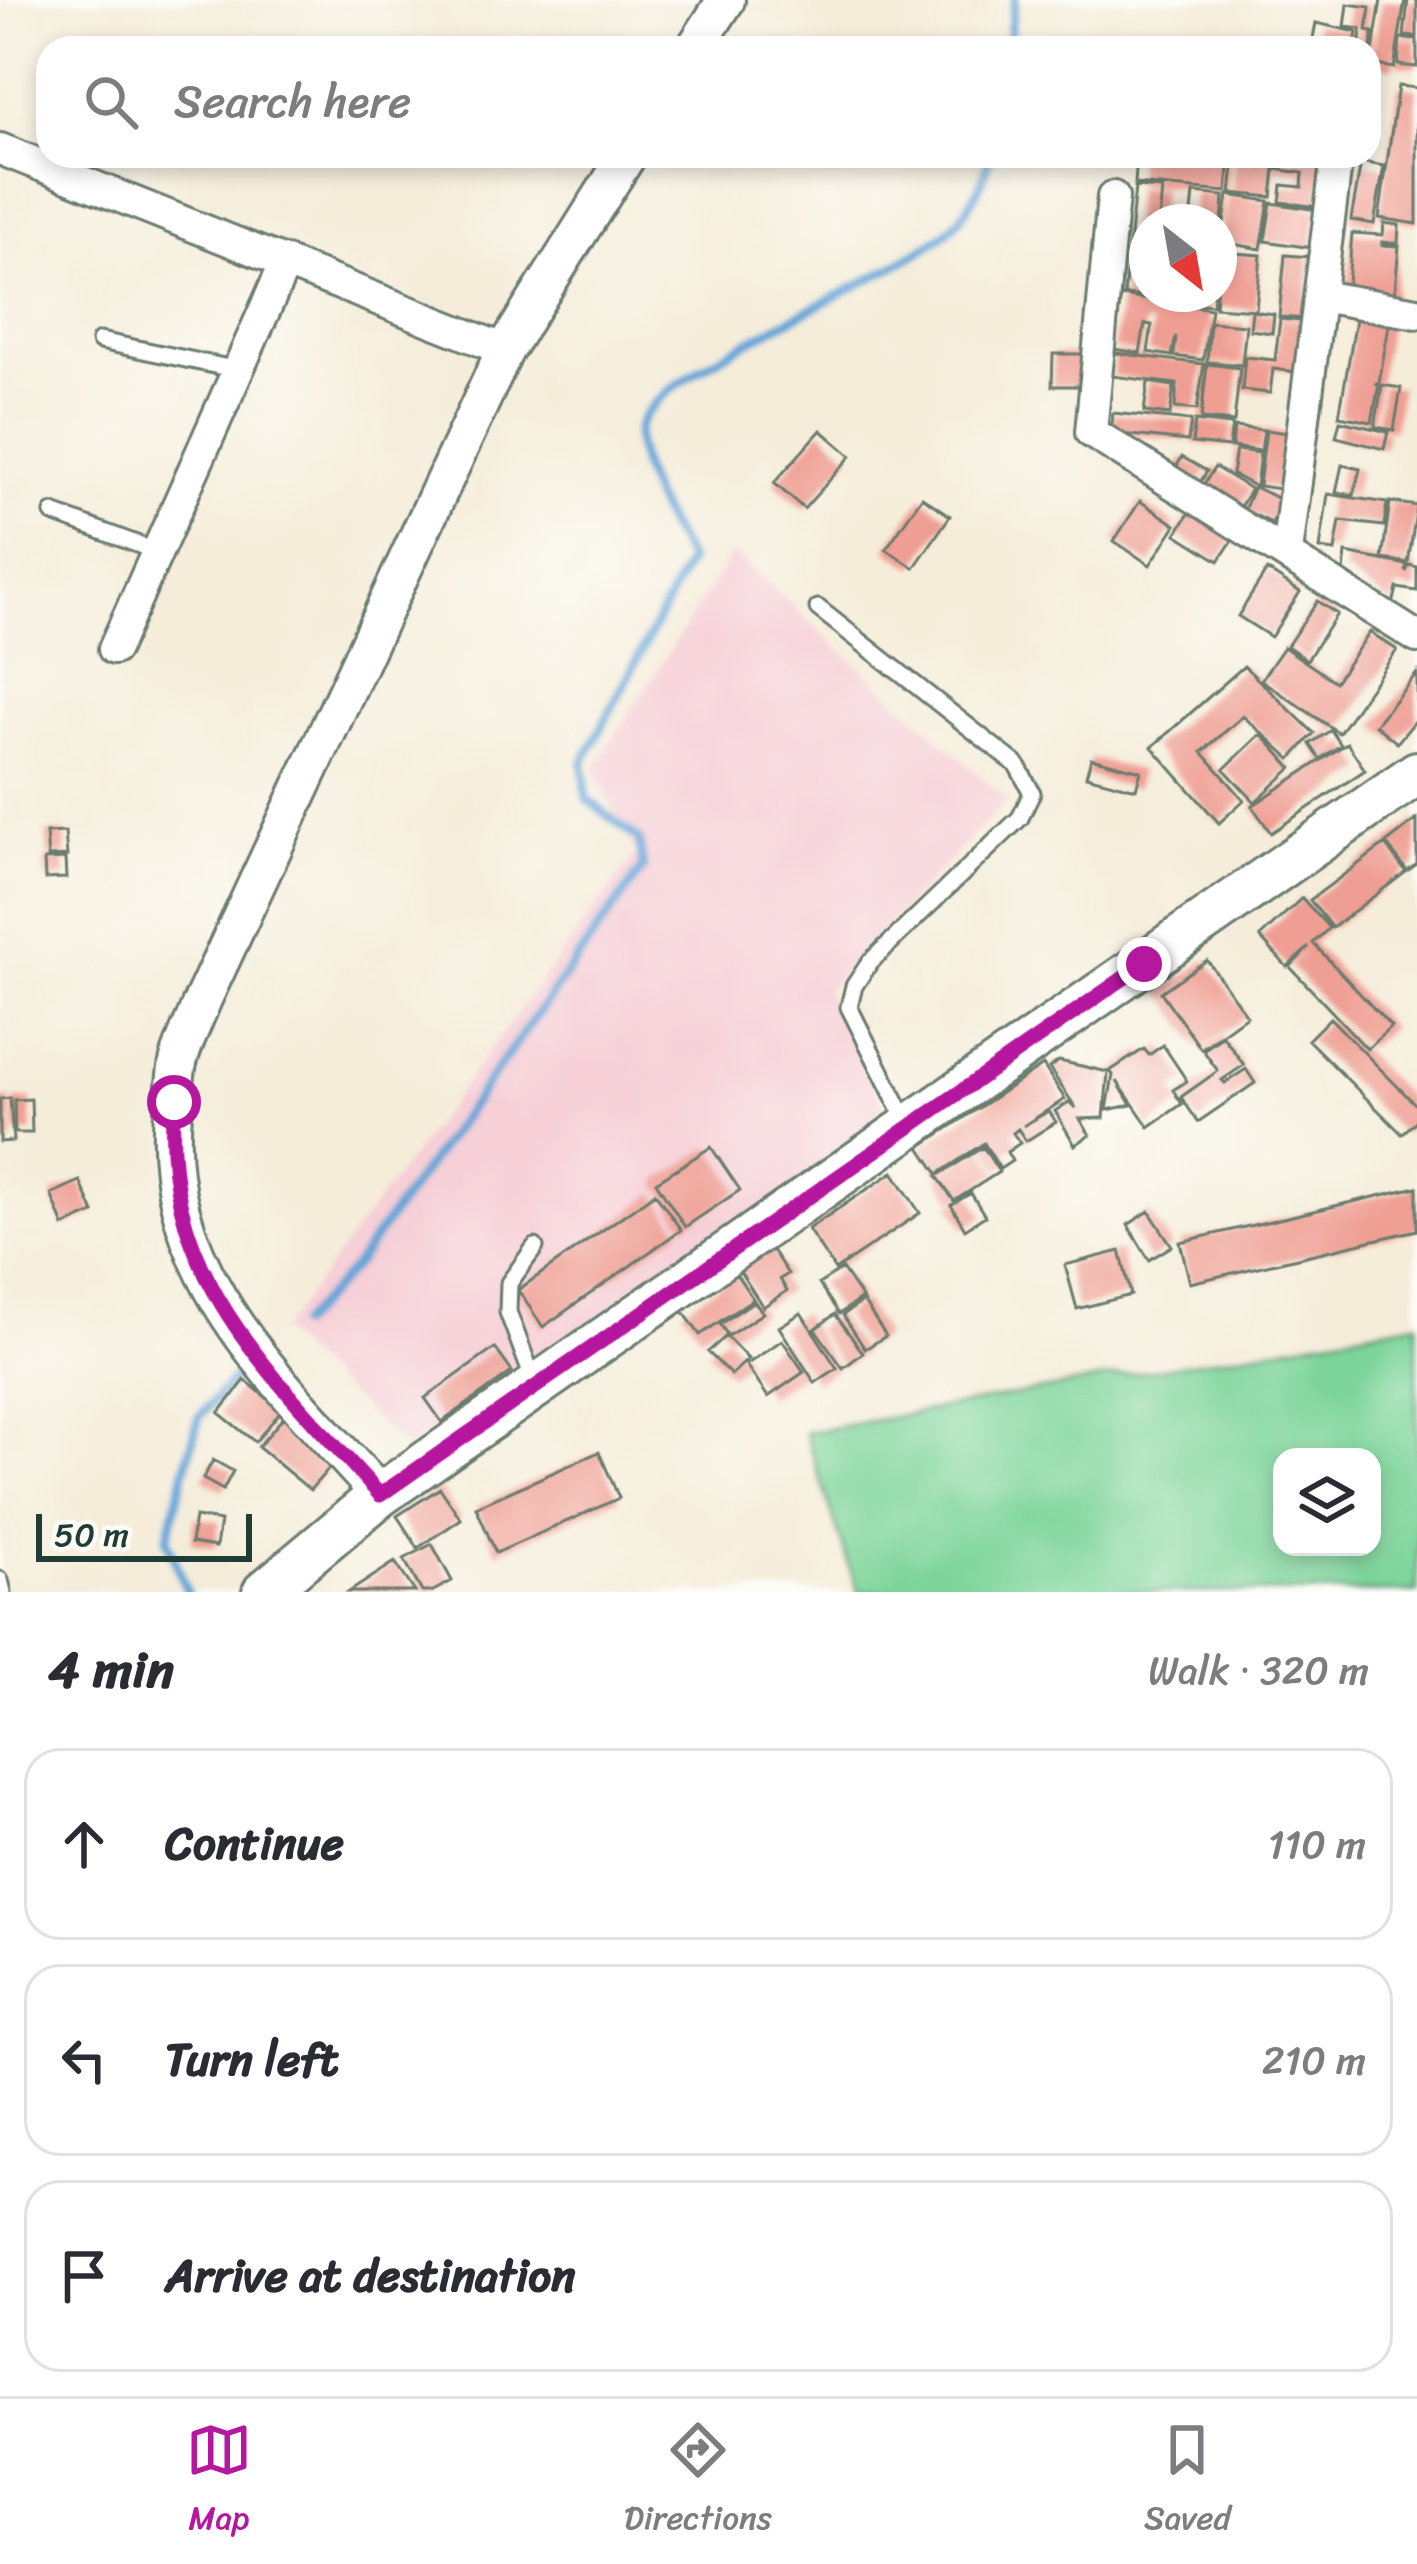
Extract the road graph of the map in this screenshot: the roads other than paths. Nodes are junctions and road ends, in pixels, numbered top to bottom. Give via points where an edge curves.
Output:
1 (726, 0) edge
2 (703, 36) edge
3 (0, 149) edge
4 (36, 163) edge
5 (48, 168) edge
6 (619, 168) edge
7 (1336, 168) edge
8 (1113, 196) dead end
9 (286, 262) junction
10 (1320, 296) junction
11 (1417, 314) edge
12 (100, 340) dead end
13 (505, 350) junction
14 (238, 370) junction
15 (53, 513) dead end
16 (158, 552) junction
17 (1287, 553) junction
18 (818, 608) dead end
19 (1417, 637) edge
20 (115, 649) dead end
21 (1417, 773) edge
22 (910, 1128) junction
23 (535, 1247) dead end
24 (536, 1386) junction
25 (380, 1495) junction
26 (0, 1580) edge
27 (3, 1592) edge
28 (263, 1592) edge

1 - 2 street
3 - 4 street
5 - 9 street
6 - 13 street
7 - 10 street
8 - 17 street via 1091,432
9 - 13 street
9 - 14 street
10 - 11 street
10 - 17 street
12 - 14 lane
13 - 25 street via 178,1062 171,1141 179,1206 201,1268 236,1333
14 - 16 street
15 - 16 lane
16 - 20 street
17 - 19 street
18 - 22 lane via 1017,765 1032,793 1020,818 854,986 849,1007
21 - 22 main road
22 - 24 main road
23 - 24 lane via 509,1283 508,1312
24 - 25 main road
25 - 28 main road
26 - 27 lane

